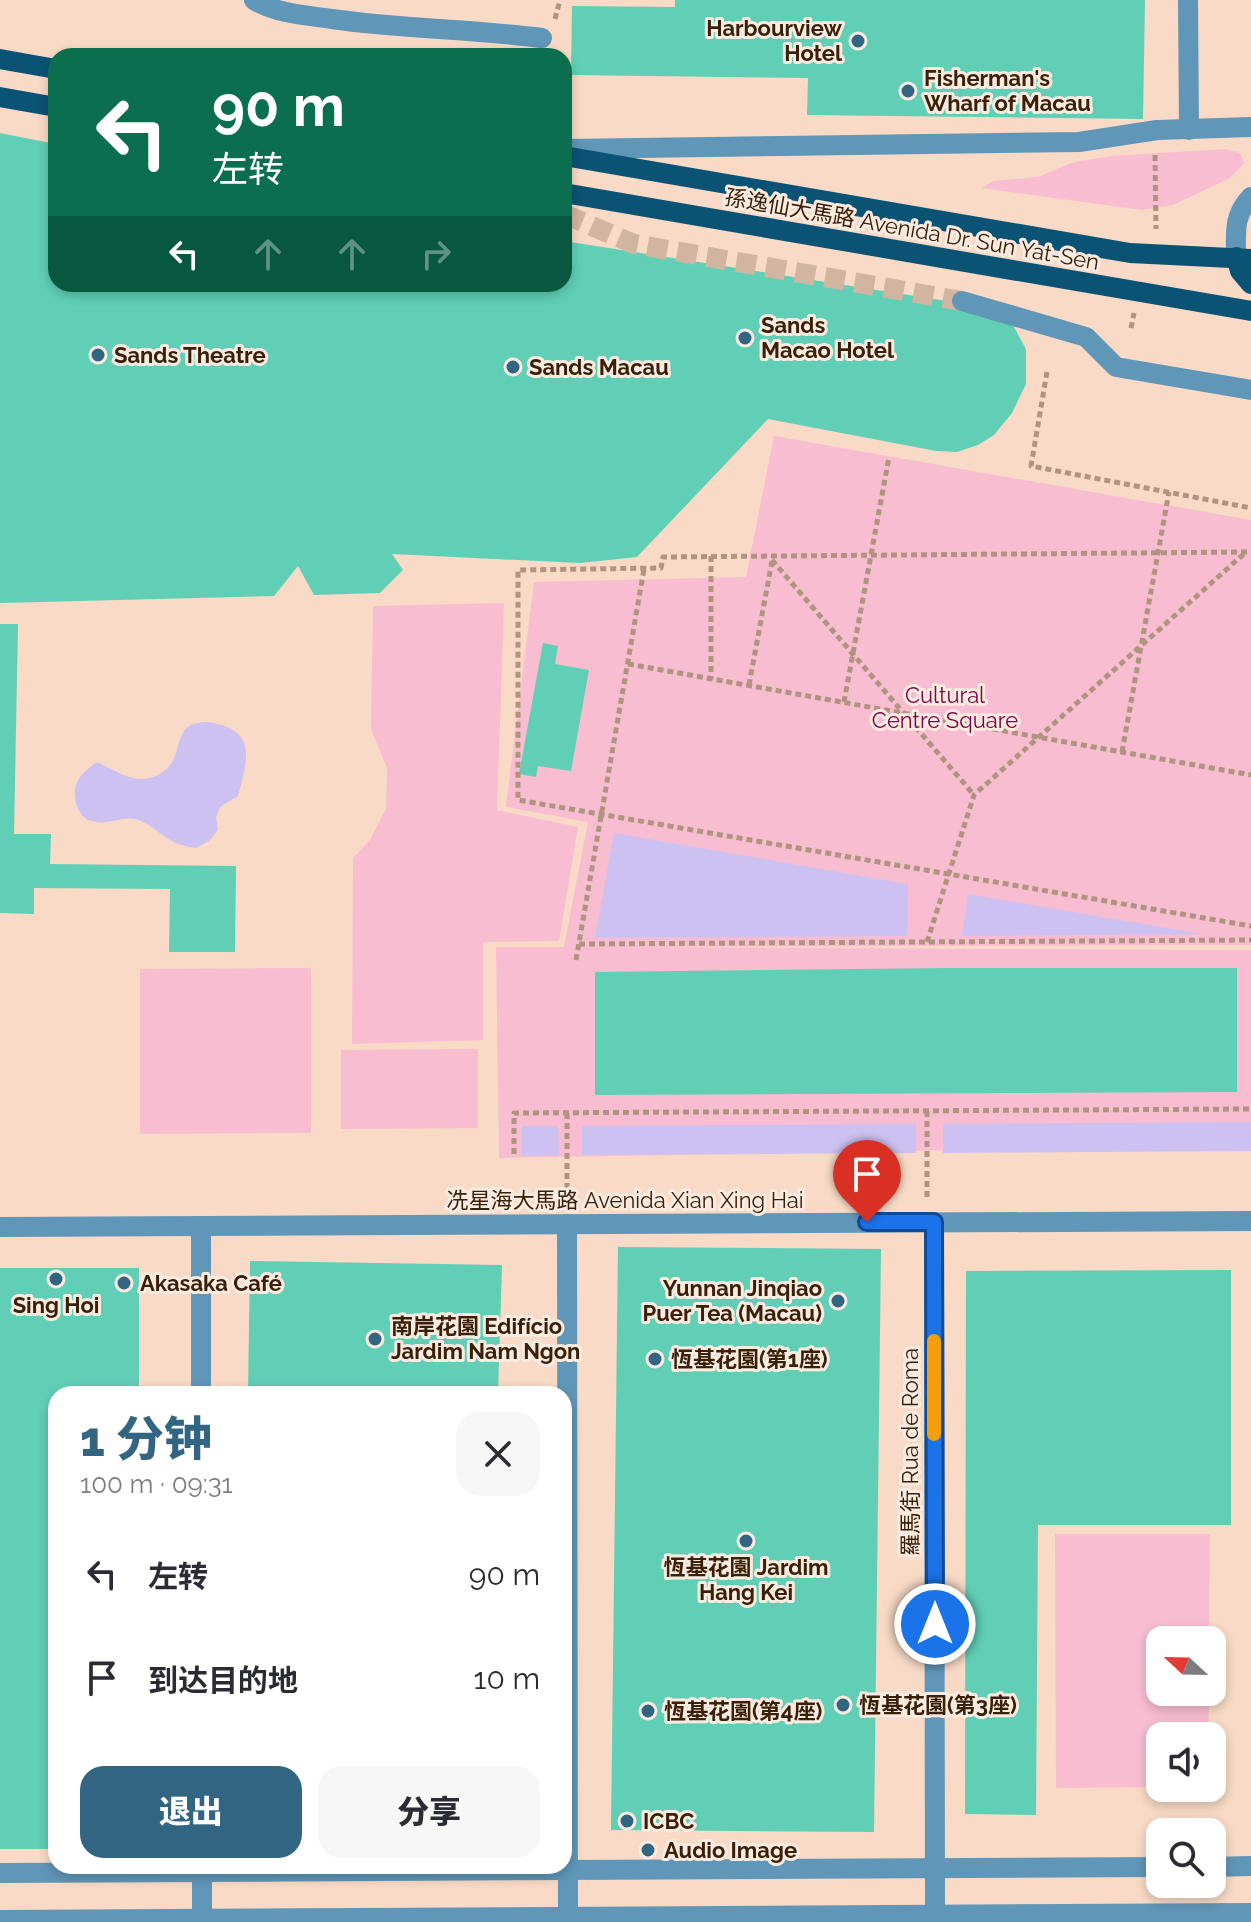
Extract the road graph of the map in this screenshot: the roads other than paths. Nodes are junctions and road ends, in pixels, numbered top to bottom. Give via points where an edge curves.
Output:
1 (254, 0) edge
2 (1188, 0) edge
3 (542, 38) dead end
4 (0, 59) edge
5 (48, 68) edge
6 (0, 97) edge
7 (48, 106) edge
8 (1251, 127) edge
9 (1189, 130) junction
10 (572, 149) edge
11 (572, 157) edge
12 (572, 194) edge
13 (1251, 197) edge
14 (1244, 258) edge
15 (1251, 284) edge
16 (962, 301) tunnel mouth
17 (1251, 311) edge
18 (1251, 390) edge
19 (1251, 1221) edge
20 (931, 1222) junction
21 (567, 1224) junction
22 (0, 1227) edge
23 (201, 1227) junction
24 (201, 1386) edge
25 (567, 1386) edge
26 (1251, 1866) edge
27 (1146, 1867) edge
28 (1226, 1867) edge
29 (935, 1868) junction
30 (572, 1870) edge
31 (48, 1872) edge
32 (0, 1873) edge
33 (202, 1874) edge
34 (568, 1874) edge
35 (1251, 1913) edge
36 (935, 1918) edge
37 (0, 1920) edge
38 (568, 1920) edge
39 (202, 1921) edge

1 - 3 street via 273,10 368,24
2 - 9 street
4 - 5 main road
6 - 7 main road
8 - 9 street
9 - 10 street via 1079,142
11 - 14 main road, 孫逸仙大馬路 Avenida Dr. Sun Yat-Sen via 1157,256
12 - 17 main road, 孫逸仙大馬路 Avenida Dr. Sun Yat-Sen
13 - 14 street via 1241,207 1235,229
14 - 15 main road via 1240,271
16 - 18 street via 1086,337 1116,367
19 - 20 street, 冼星海大馬路 Avenida Xian Xing Hai
20 - 21 street, 冼星海大馬路 Avenida Xian Xing Hai
20 - 29 street, 羅馬街 Rua de Roma
21 - 23 street, 冼星海大馬路 Avenida Xian Xing Hai
21 - 25 street
22 - 23 street, 冼星海大馬路 Avenida Xian Xing Hai
23 - 24 street
26 - 28 street
27 - 29 street
29 - 30 street
29 - 36 street, 羅馬街 Rua de Roma
31 - 32 street
33 - 39 street
34 - 38 street
35 - 36 street
36 - 38 street
37 - 39 street
38 - 39 street

